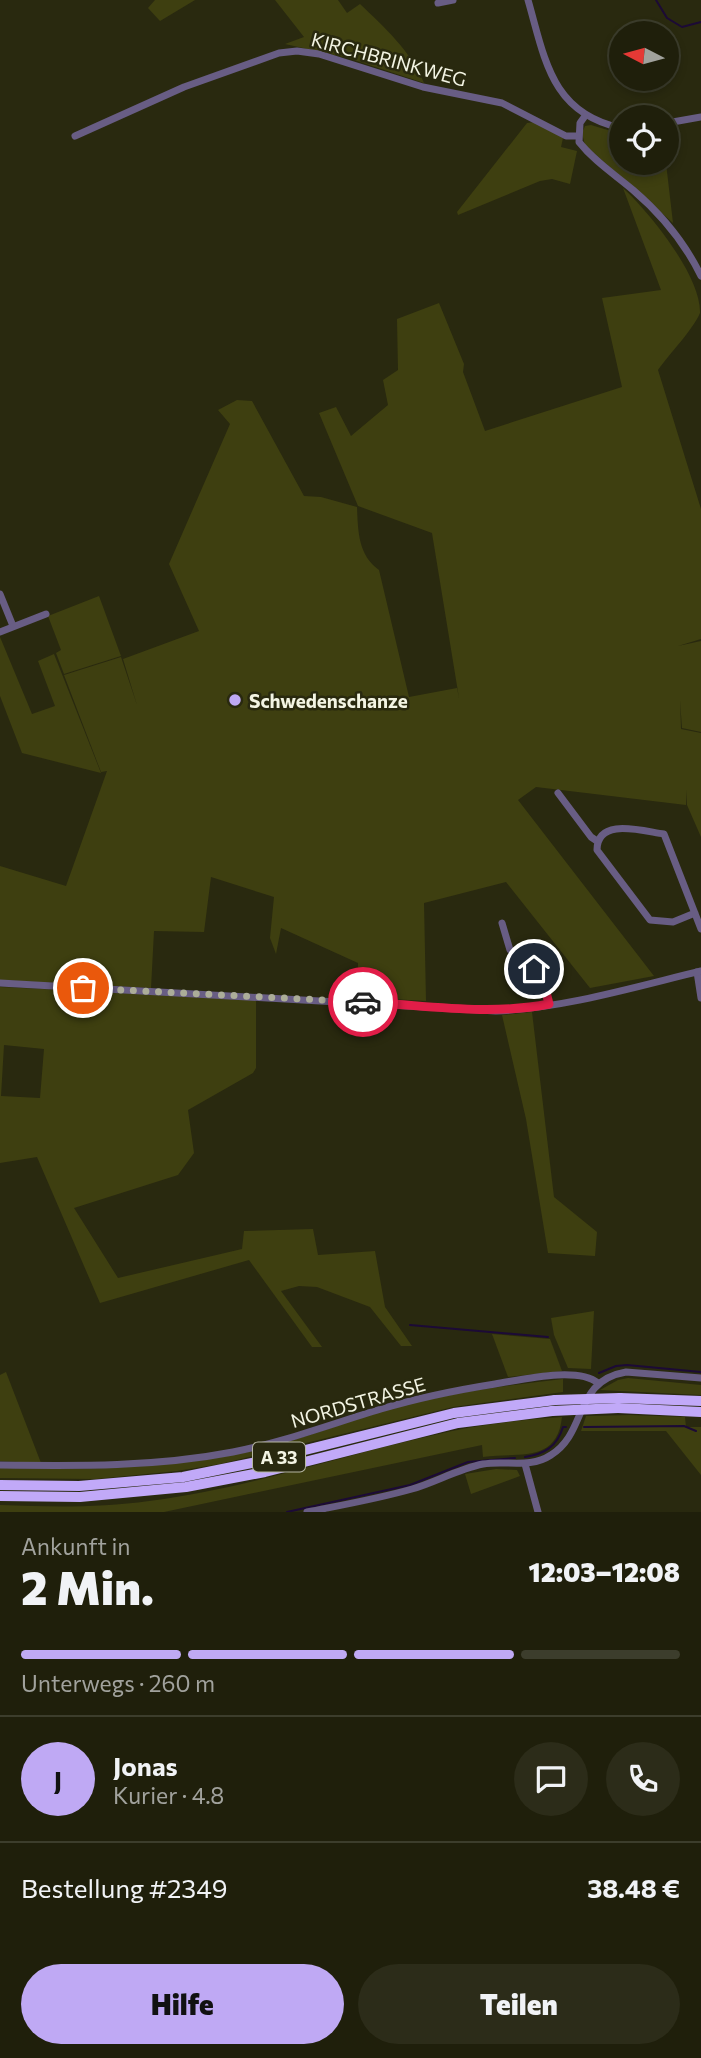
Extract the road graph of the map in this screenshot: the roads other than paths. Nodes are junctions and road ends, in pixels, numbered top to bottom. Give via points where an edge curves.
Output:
1 (453, 0) edge
2 (528, 0) edge
3 (438, 3) dead end
4 (585, 116) junction
5 (701, 117) edge
6 (679, 121) edge
7 (609, 124) edge
8 (75, 136) dead end
9 (578, 136) junction
10 (701, 276) edge
11 (0, 594) edge
12 (46, 614) dead end
13 (13, 626) junction
14 (0, 632) edge
15 (558, 793) dead end
16 (597, 841) junction
17 (695, 913) junction
18 (502, 923) dead end
19 (701, 929) edge
20 (699, 971) edge
21 (0, 983) edge
22 (701, 998) edge
23 (549, 1004) junction
24 (701, 1378) edge
25 (598, 1383) junction
26 (701, 1401) edge
27 (619, 1403) junction
28 (701, 1412) edge
29 (525, 1464) junction
30 (0, 1465) edge
31 (0, 1485) edge
32 (0, 1496) edge
33 (307, 1512) edge
34 (538, 1512) edge

1 - 3 street
2 - 4 street via 552,78
4 - 7 street
4 - 9 street
5 - 6 street
8 - 9 street, KIRCHBRINKWEG via 184,87 279,53 297,51 423,87 502,103 566,136
9 - 10 street via 597,161 656,211
11 - 13 street
12 - 13 street
13 - 14 street
15 - 16 street
16 - 17 street via 597,850 650,920 673,922
16 - 17 street via 612,828 664,834
17 - 19 street
18 - 23 street via 510,950 525,958 543,980
20 - 22 street
20 - 23 street
21 - 23 street via 496,1011
24 - 25 street via 626,1372
25 - 29 street via 559,1449 550,1457
25 - 30 street, NORDSTRASSE via 590,1377 567,1375 466,1389 380,1409 276,1443 147,1464
26 - 27 highway, A 33
27 - 28 highway, A 33
27 - 31 highway, A 33, bridge via 555,1400 454,1413 183,1477 79,1486
27 - 32 highway, A 33, bridge via 458,1423 186,1487 80,1497
29 - 33 street via 471,1467 412,1489
29 - 34 street

